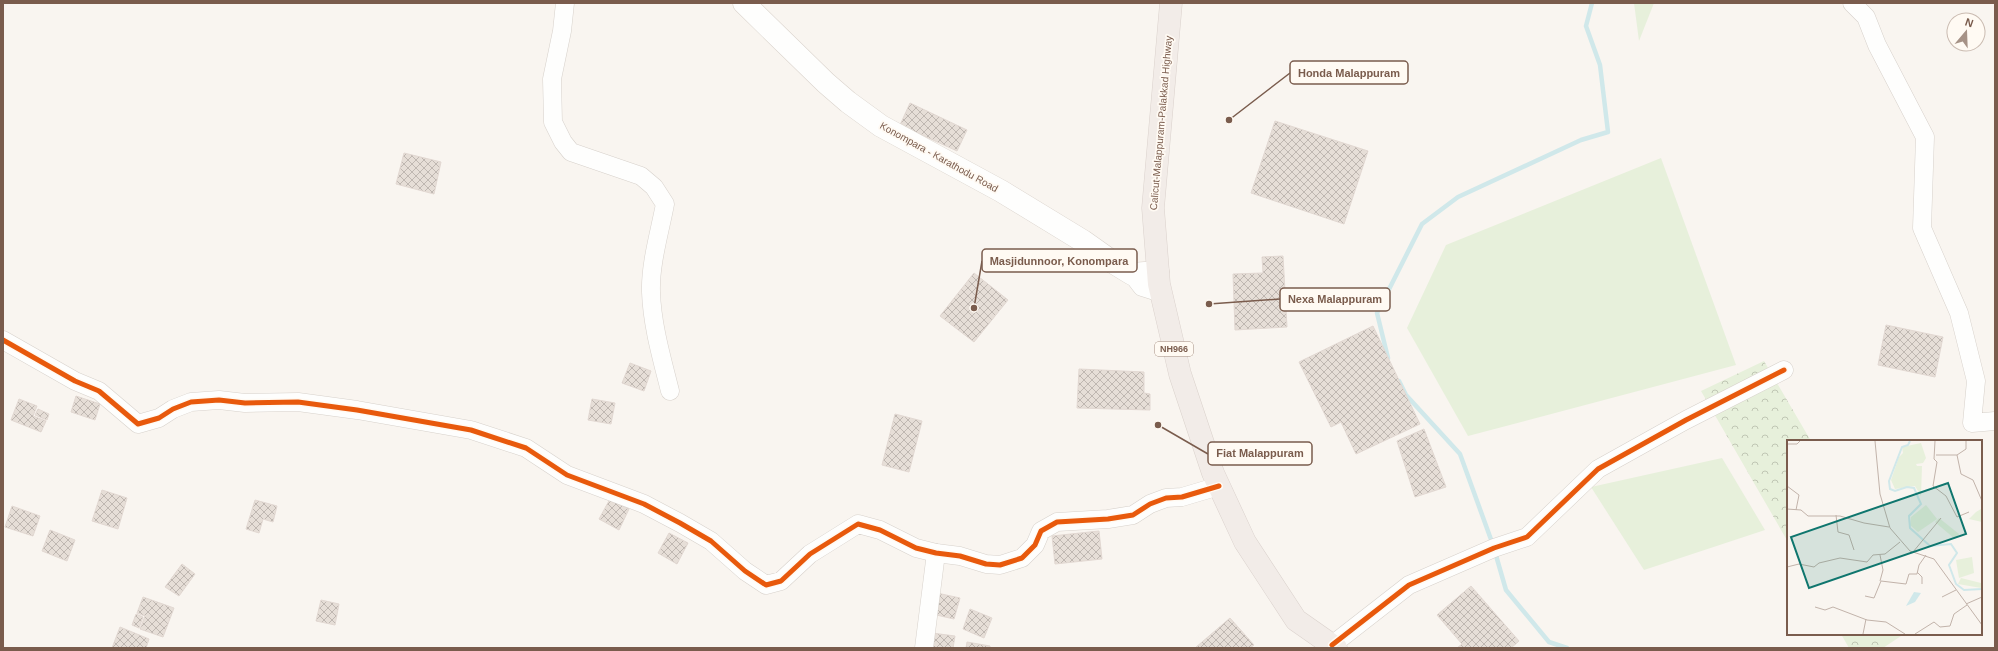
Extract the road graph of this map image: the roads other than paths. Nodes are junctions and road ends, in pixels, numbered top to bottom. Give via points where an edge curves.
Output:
1 (565, 3) edge
2 (744, 3) edge
3 (1171, 3) edge
4 (1852, 3) edge
5 (1159, 282) junction
6 (3, 340) edge
7 (1784, 370) dead end
8 (670, 391) dead end
9 (1995, 421) edge
10 (1219, 486) junction
11 (936, 553) junction
12 (1334, 647) edge
13 (924, 648) edge

1 - 8 street via 552,79 553,122 559,135 571,152 641,176 654,187 665,204 651,291 657,337
2 - 5 main road, Konompara - Karathodu Road via 826,83 881,126 1019,202 1132,274
3 - 5 highway, Calicut-Malappuram-Palakkad Highway / NH966 via 1153,208
4 - 9 street via 1866,17 1877,46 1925,137 1922,228 1958,312 1976,381 1972,423
5 - 10 highway, Calicut-Malappuram-Palakkad Highway / NH966 via 1180,374
6 - 11 street via 75,381 98,391 138,424 159,418 191,402 298,402 448,426 513,443 526,448 568,475 644,504 690,529 711,541 745,571 766,585 782,581 810,554 858,524 880,530 916,548
7 - 12 street via 1598,469 1527,537 1409,585
10 - 11 street via 1182,498 1166,498 1133,515 1057,522 1042,531 1035,545 1022,558 1000,565
10 - 12 highway, Calicut-Malappuram-Palakkad Highway / NH966 via 1245,542 1296,620
11 - 13 street

